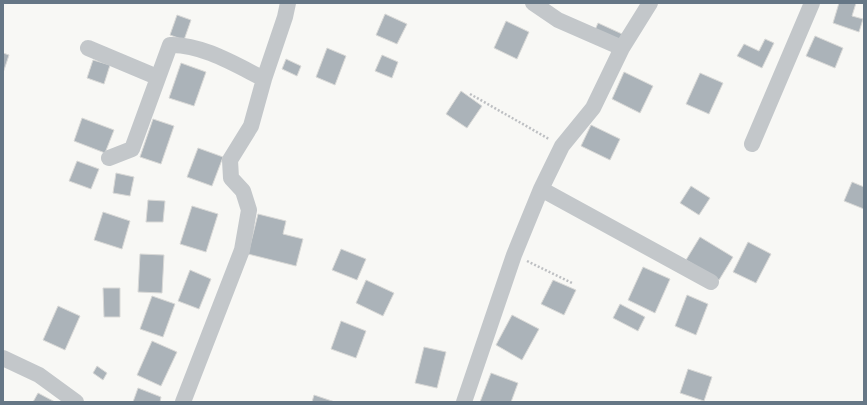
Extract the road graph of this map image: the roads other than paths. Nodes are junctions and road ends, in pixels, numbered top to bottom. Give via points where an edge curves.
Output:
1 (288, 3) edge
2 (533, 3) edge
3 (650, 3) edge
4 (812, 3) edge
5 (88, 48) dead end
6 (622, 48) junction
7 (157, 77) junction
8 (264, 78) junction
9 (752, 144) dead end
10 (109, 158) dead end
11 (541, 189) junction
12 (711, 282) dead end
13 (3, 358) edge
14 (76, 402) edge
15 (183, 402) edge
16 (464, 402) edge

1 - 8 street
2 - 6 street via 558,20
3 - 6 street
4 - 9 street
5 - 7 street
6 - 11 street via 593,108 562,146
7 - 8 street via 170,45 182,45 219,57
7 - 10 street via 132,149
8 - 15 street via 251,126 230,160 231,178 243,191 250,210 242,250
11 - 12 street
11 - 16 street via 514,254
13 - 14 street via 39,375

